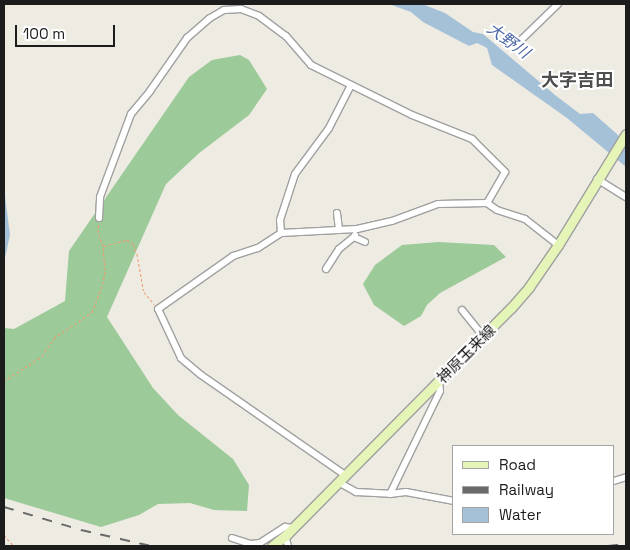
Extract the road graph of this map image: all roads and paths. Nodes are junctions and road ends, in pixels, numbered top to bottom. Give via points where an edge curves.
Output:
1 (558, 4) edge
2 (522, 39) dead end
3 (351, 85) junction
4 (626, 134) edge
5 (598, 179) junction
6 (626, 197) edge
7 (487, 203) junction
8 (337, 213) dead end
9 (99, 218) joint
10 (357, 229) junction
11 (339, 230) junction
12 (281, 233) junction
13 (354, 237) junction
14 (365, 242) dead end
15 (558, 244) junction
16 (103, 246) junction
17 (326, 269) dead end
18 (158, 309) junction
19 (462, 310) dead end
20 (484, 337) junction
21 (4, 381) edge
22 (439, 381) junction
23 (346, 475) junction
24 (338, 482) junction
25 (390, 494) junction
26 (452, 501) edge
27 (293, 528) junction
28 (4, 535) edge
29 (285, 536) junction
30 (232, 538) dead end
31 (14, 546) edge
32 (272, 546) edge
33 (288, 546) edge

1 - 2 street
3 - 7 street via 412,115 472,139 505,172
3 - 9 street via 311,66 286,36 259,16 242,9 224,10 187,38 131,114 100,197
3 - 12 street via 329,128 294,174 280,220
4 - 5 main road, 神原玉来線
5 - 6 street
5 - 15 main road, 神原玉来線
7 - 10 street via 438,204 392,221
7 - 15 street via 497,210 525,219
8 - 11 street
9 - 16 path via 98,232
10 - 11 street
10 - 13 street
11 - 12 street
12 - 18 street via 258,248 233,256
13 - 14 street
13 - 17 street via 339,249
15 - 20 main road, 神原玉来線 via 529,287
16 - 18 path via 127,240 132,244 144,292
16 - 21 path via 103,284 92,312 54,338 42,356
18 - 23 street via 181,358
19 - 20 street
20 - 22 main road, 神原玉来線
22 - 23 main road, 神原玉来線
22 - 25 street via 440,391
23 - 24 main road, 神原玉来線
24 - 25 street via 356,492
24 - 27 main road, 神原玉来線
25 - 26 street via 406,492
27 - 29 main road, 神原玉来線
27 - 30 street via 285,527 260,543 251,544
28 - 31 path
29 - 32 main road, 神原玉来線
29 - 33 street

